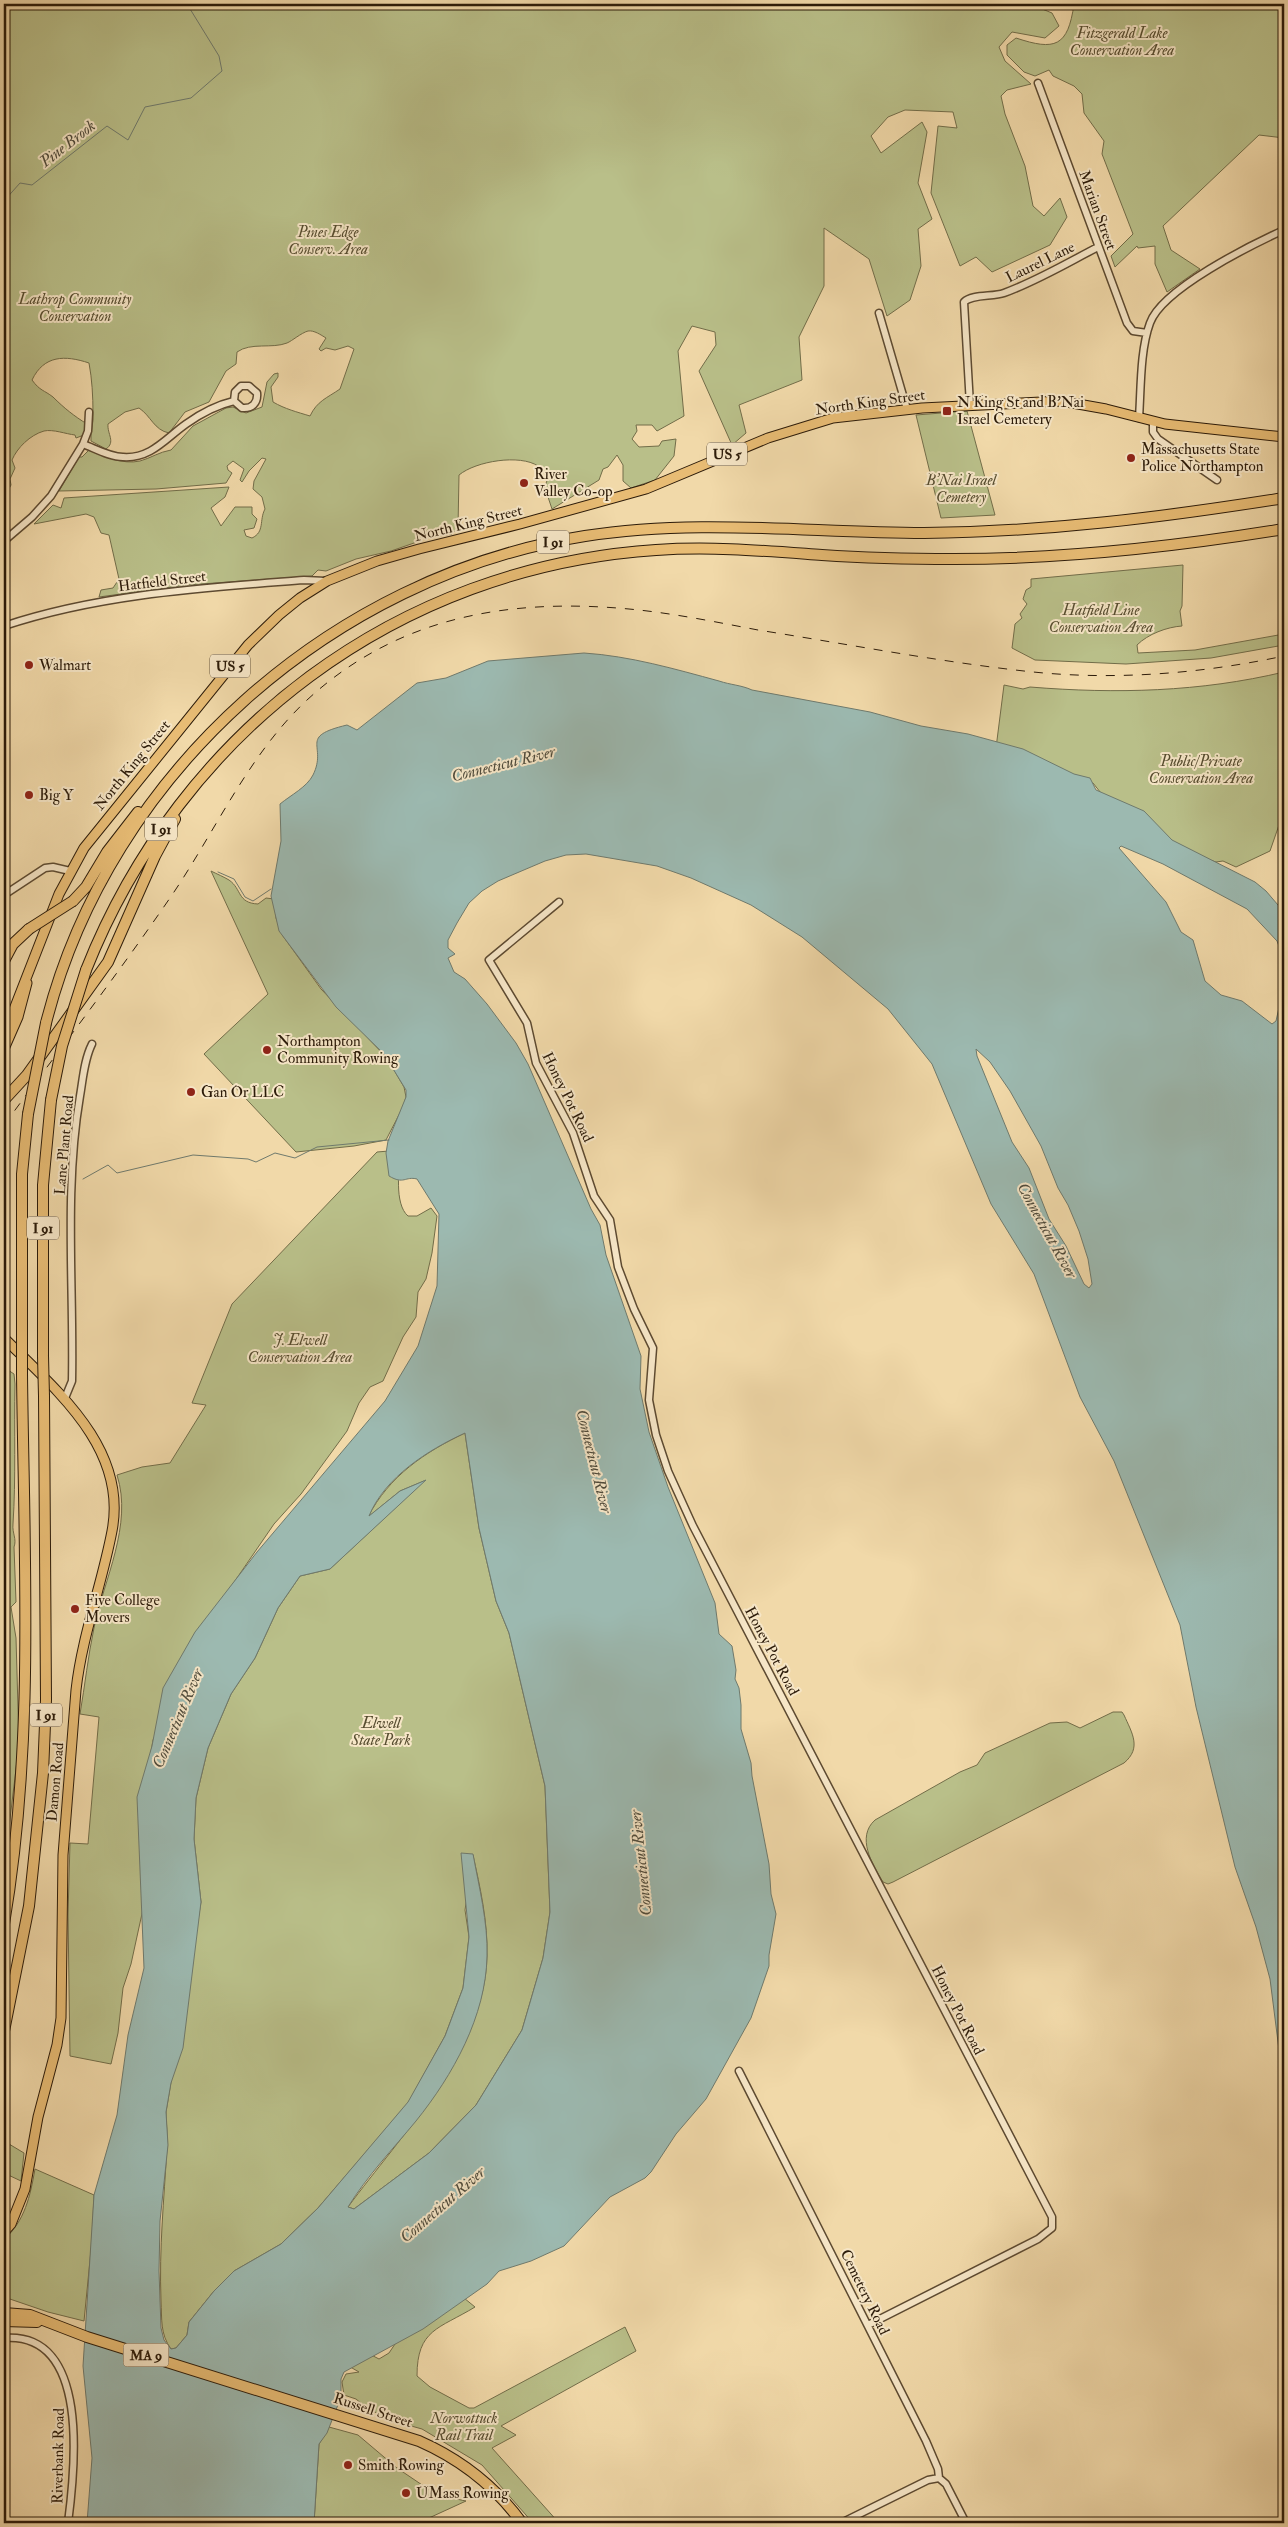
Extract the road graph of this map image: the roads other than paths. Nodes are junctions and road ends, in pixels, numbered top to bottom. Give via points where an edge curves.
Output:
1 (1038, 83) dead end
2 (1284, 230) edge
3 (1098, 247) junction
4 (879, 313) dead end
5 (1148, 333) junction
6 (234, 401) dead end
7 (970, 404) junction
8 (907, 409) junction
9 (89, 412) dead end
10 (1139, 418) junction
11 (1154, 421) junction
12 (1284, 437) edge
13 (83, 444) junction
14 (1218, 480) dead end
15 (1284, 498) edge
16 (1284, 529) edge
17 (4, 541) edge
18 (327, 582) junction
19 (4, 626) edge
20 (267, 711) junction
21 (181, 766) junction
22 (70, 871) junction
23 (4, 895) edge
24 (559, 902) dead end
25 (4, 961) edge
26 (28, 978) junction
27 (4, 1036) edge
28 (92, 1044) dead end
29 (4, 1049) edge
30 (4, 1100) edge
31 (4, 1338) edge
32 (65, 1398) junction
33 (4, 1924) edge
34 (4, 2031) edge
35 (739, 2071) dead end
36 (4, 2232) edge
37 (4, 2313) edge
38 (4, 2321) edge
39 (45, 2323) junction
40 (868, 2325) junction
41 (4, 2338) edge
42 (940, 2478) junction
43 (68, 2523) edge
44 (522, 2523) edge
45 (841, 2523) edge
46 (966, 2523) edge

1 - 3 street, Marian Street
2 - 5 street via 1220,263 1168,298 1155,312
3 - 5 street, Marian Street via 1127,323 1133,331
3 - 7 street, Laurel Lane via 1024,285 1002,294 969,298 964,302
4 - 8 street
5 - 10 street
6 - 13 street via 196,417 160,446 140,456 121,457
7 - 8 main road, North King Street / US 5
7 - 10 main road, North King Street / US 5 via 1061,401
8 - 18 main road, North King Street / US 5 via 833,418 799,427 646,489 419,549 368,564
9 - 13 street via 88,432
10 - 11 main road, North King Street / US 5
11 - 12 main road, North King Street / US 5
11 - 14 street via 1153,432 1158,439
13 - 17 street via 42,508
15 - 21 highway, I 91 via 1156,518 1043,529 898,533 678,526 602,533 528,548 492,558 421,586 337,630 298,656 247,698
16 - 20 highway, I 91 via 1154,548 1028,557 893,558 692,548 580,558 495,580 416,612 338,656
18 - 19 street, Hatfield Street via 304,580 144,596 65,609
18 - 22 main road, North King Street / US 5 via 279,614 248,645 102,823
20 - 30 highway via 218,763 184,806 155,856 103,971
20 - 34 highway, I 91, bridge via 212,763 160,830 121,892 86,970 62,1046 51,1100 43,1185 46,1700 43,1773 29,1906
21 - 25 highway, bridge via 136,815 86,887 73,901 29,929 13,944
21 - 33 highway, I 91, bridge via 135,827 93,899 66,959 46,1024 28,1114 22,1174 24,1717 18,1823
22 - 23 street via 53,867 40,871
22 - 26 main road, North King Street / US 5
24 - 40 street, Honey Pot Road via 489,960 527,1023 536,1063 573,1133 594,1196 610,1220 618,1267 653,1348 650,1408 668,1471 692,1526 1052,2217 1052,2228 1038,2239
26 - 27 main road, North King Street / US 5
26 - 29 main road, North King Street / US 5 via 26,994
28 - 32 street, Lane Plant Road via 73,1146 70,1221 72,1378
31 - 32 main road, Damon Road
32 - 36 main road, Damon Road via 101,1450 112,1489 114,1522 76,1690 64,1843 62,2005 57,2045 38,2117 25,2189 14,2219
35 - 40 street, Cemetery Road
37 - 39 highway, MA 9 via 30,2315
38 - 39 highway, MA 9
39 - 44 highway, Russell Street / MA 9 via 419,2441 488,2484
40 - 42 street, Cemetery Road via 926,2441
41 - 43 street, Riverbank Road via 21,2340 43,2350 59,2366 68,2388 73,2438
42 - 45 street via 928,2480
42 - 46 street, Cemetery Road

